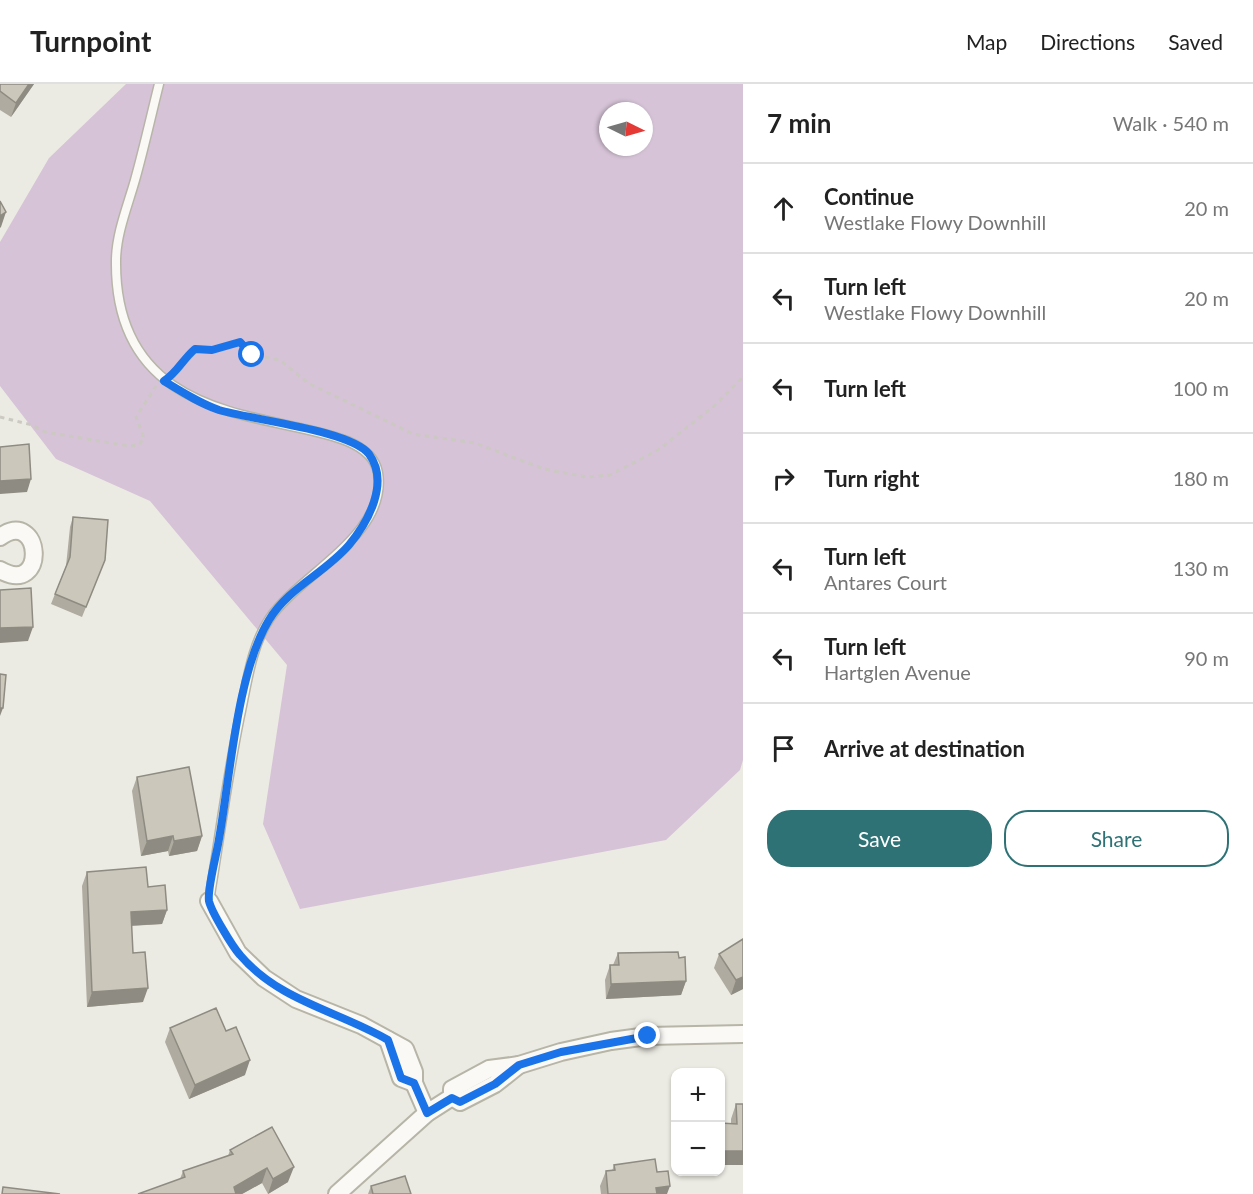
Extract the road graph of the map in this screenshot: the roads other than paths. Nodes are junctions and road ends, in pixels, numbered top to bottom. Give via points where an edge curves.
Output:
1 (159, 84) edge
2 (0, 537) edge
3 (0, 570) edge
4 (209, 901) joint
5 (743, 1034) edge
6 (427, 1113) junction
7 (337, 1194) edge

1 - 4 lane via 116,259 117,284 135,343 164,381 192,399 218,410 348,440 368,453 377,471 378,490 373,506 348,546 282,601 258,641 236,735
2 - 3 street via 12,532 25,535 36,552 27,571 13,575
4 - 6 street via 238,952 264,978 296,999 388,1040 401,1078 414,1083
5 - 6 street via 631,1038 561,1052 519,1065 495,1084 460,1102 452,1098
6 - 7 street

